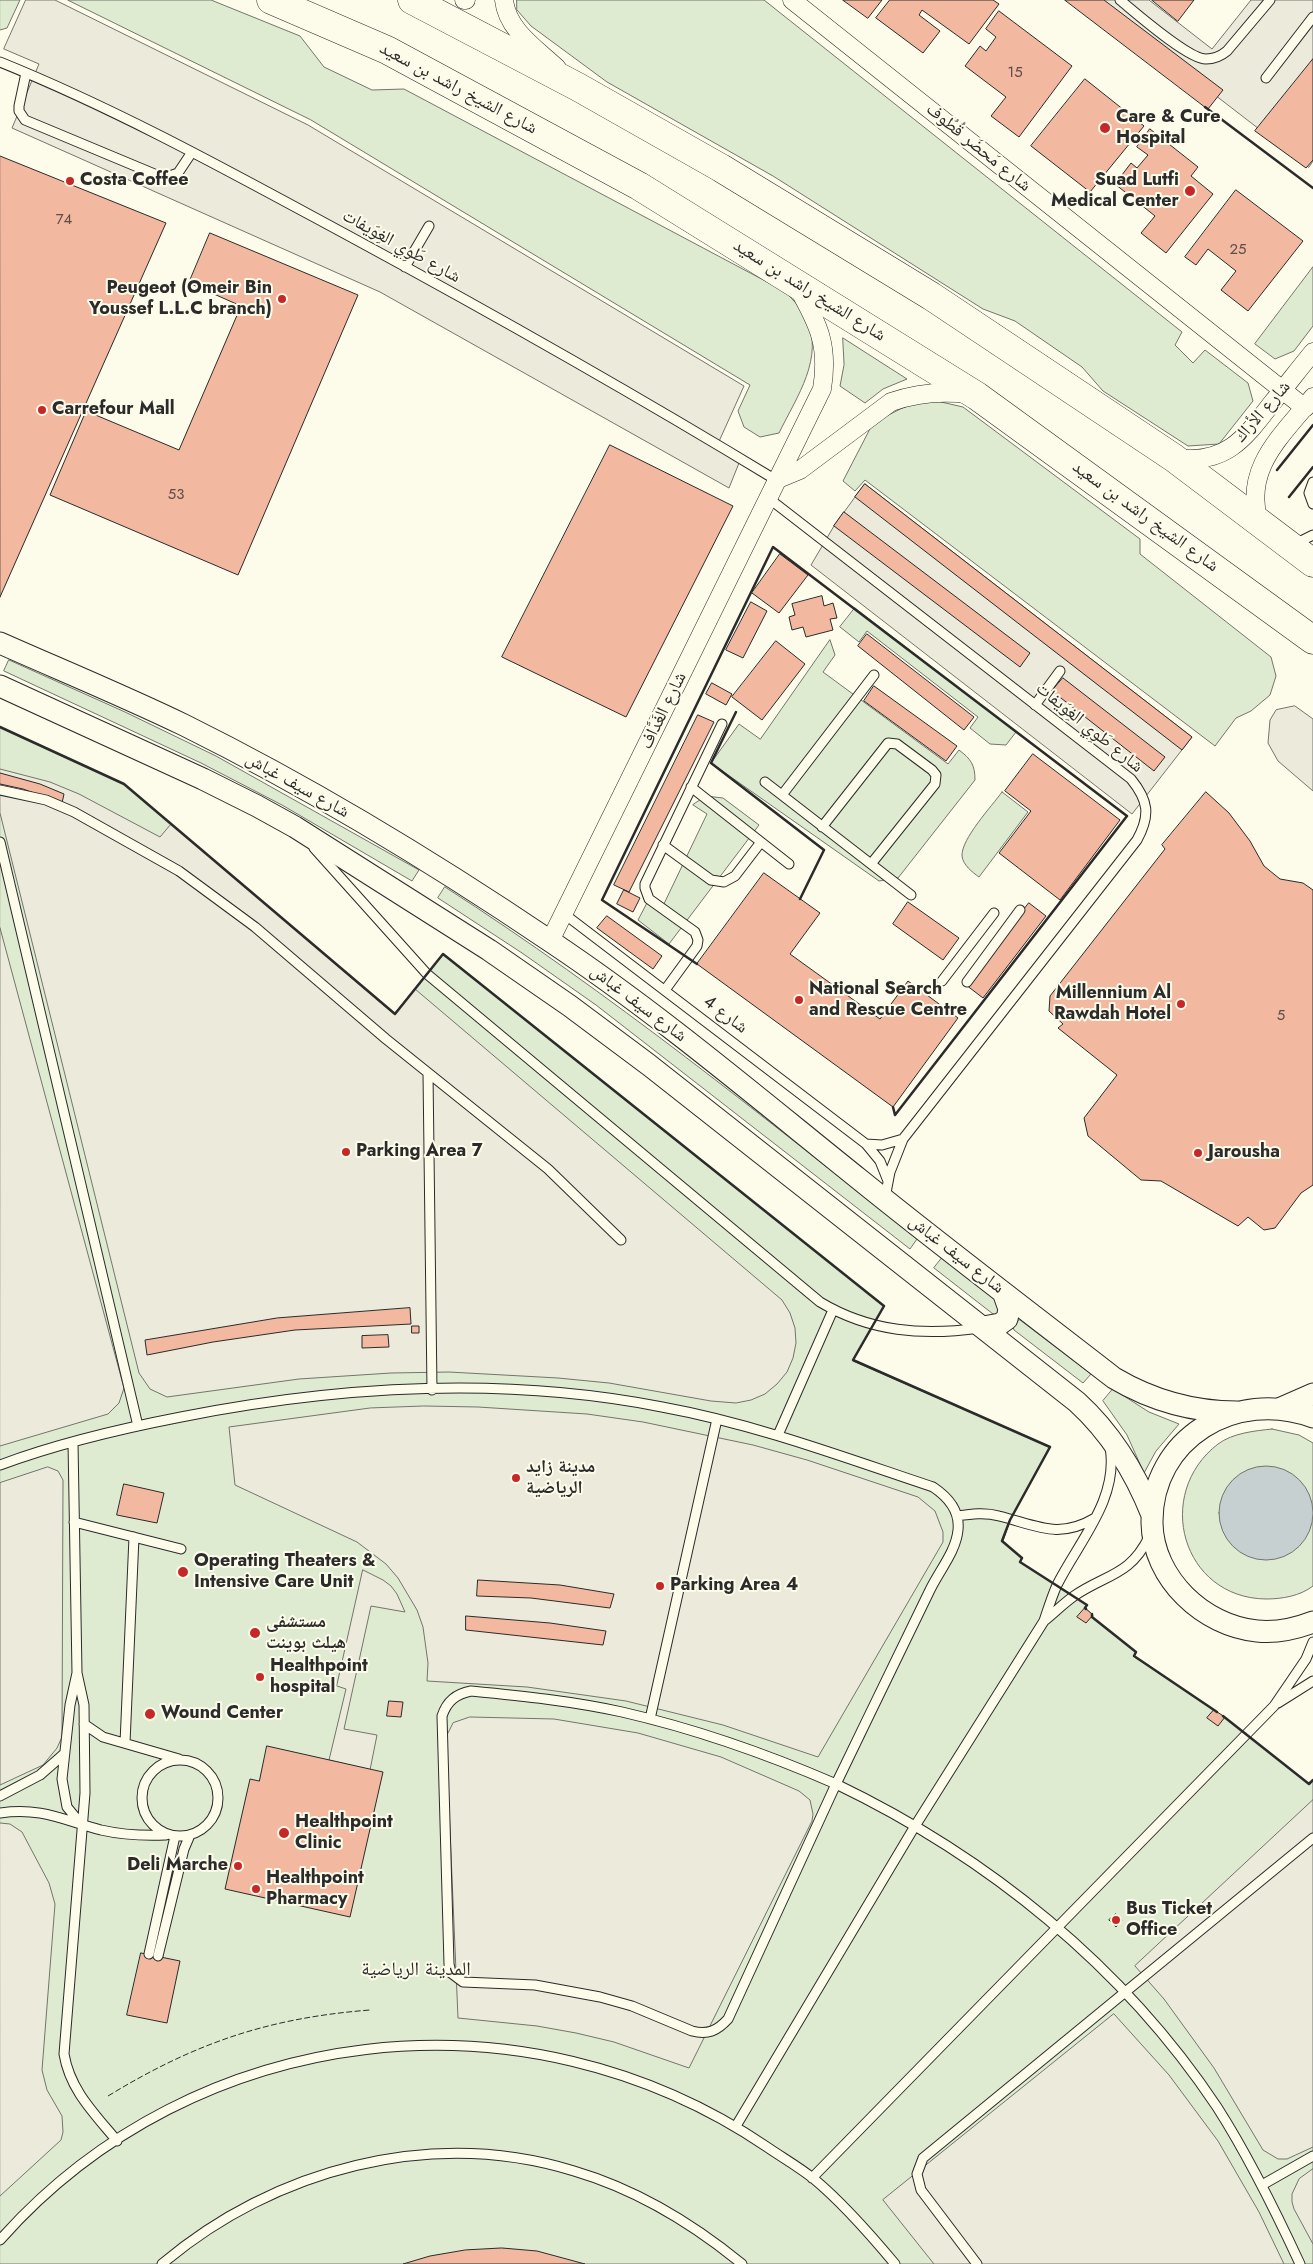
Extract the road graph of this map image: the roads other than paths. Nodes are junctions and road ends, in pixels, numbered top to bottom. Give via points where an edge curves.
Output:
1 (271, 0) edge
2 (412, 0) edge
3 (504, 0) edge
4 (792, 0) edge
5 (1120, 0) edge
6 (1270, 0) edge
7 (1313, 17) edge
8 (0, 62) edge
9 (26, 73) junction
10 (1266, 78) dead end
11 (578, 87) junction
12 (192, 152) junction
13 (429, 226) dead end
14 (405, 267) junction
15 (795, 282) junction
16 (1313, 352) edge
17 (1283, 390) junction
18 (977, 396) junction
19 (1309, 402) edge
20 (1174, 458) junction
21 (776, 480) junction
22 (1313, 482) edge
23 (767, 497) junction
24 (1313, 504) edge
25 (1260, 524) junction
26 (1301, 541) edge
27 (1313, 563) edge
28 (1313, 640) edge
29 (0, 643) edge
30 (1060, 671) dead end
31 (874, 675) dead end
32 (0, 686) edge
33 (1035, 705) junction
34 (722, 724) dead end
35 (765, 782) dead end
36 (692, 787) junction
37 (0, 790) edge
38 (782, 795) junction
39 (294, 827) junction
40 (822, 827) junction
41 (0, 842) edge
42 (761, 842) junction
43 (663, 845) junction
44 (789, 864) dead end
45 (871, 864) junction
46 (911, 895) dead end
47 (1020, 910) dead end
48 (563, 913) junction
49 (994, 913) dead end
50 (550, 941) junction
51 (942, 981) dead end
52 (967, 982) dead end
53 (665, 990) junction
54 (428, 1072) junction
55 (903, 1138) junction
56 (866, 1144) junction
57 (887, 1190) junction
58 (622, 1240) dead end
59 (1003, 1292) junction
60 (833, 1310) junction
61 (982, 1327) junction
62 (432, 1390) junction
63 (1313, 1394) edge
64 (1281, 1408) junction
65 (1237, 1412) junction
66 (1313, 1417) edge
67 (717, 1418) junction
68 (138, 1426) junction
69 (1108, 1434) junction
70 (778, 1435) junction
71 (73, 1442) junction
72 (0, 1465) edge
73 (957, 1516) junction
74 (1095, 1517) junction
75 (1152, 1520) junction
76 (74, 1522) junction
77 (134, 1537) junction
78 (181, 1549) dead end
79 (1044, 1621) junction
80 (1313, 1622) edge
81 (1313, 1642) edge
82 (77, 1673) junction
83 (1313, 1681) edge
84 (1274, 1706) junction
85 (650, 1719) junction
86 (84, 1724) junction
87 (124, 1743) junction
88 (64, 1754) junction
89 (184, 1760) junction
90 (836, 1784) junction
91 (0, 1796) edge
92 (0, 1813) edge
93 (81, 1824) junction
94 (916, 1826) junction
95 (172, 1835) junction
96 (190, 1835) junction
97 (1313, 1838) edge
98 (1056, 1926) junction
99 (1124, 1991) junction
100 (736, 2126) junction
101 (117, 2141) junction
102 (1313, 2156) edge
103 (812, 2178) junction
104 (1262, 2185) junction
105 (0, 2240) edge
106 (162, 2264) edge
107 (742, 2264) edge
108 (895, 2264) edge
109 (977, 2264) edge
110 (1300, 2264) edge

1 - 15 main road, شارع الشيخ راشد بن سعيد via 387,50 639,186
2 - 11 main road
3 - 11 street via 507,14 516,29
4 - 17 street, شارع مَحضَر قُطُوف
5 - 6 lane via 1191,54 1206,59 1221,56 1227,51
7 - 10 lane
8 - 9 lane, شارع طَوِي الغِوَيفات
9 - 12 lane, شارع طَوِي الغِوَيفات via 110,110
9 - 12 lane via 19,106 25,120 164,178 178,173
11 - 20 main road via 721,168 931,296
12 - 14 lane, شارع طَوِي الغِوَيفات
13 - 14 lane
14 - 21 lane, شارع طَوِي الغِوَيفات
15 - 18 main road, شارع الشيخ راشد بن سعيد
15 - 21 street, شارع الغَدَّاف via 818,324 825,349 825,375 822,389
16 - 17 street, شارع الأراك
17 - 19 street, شارع مَحضَر قُطُوف
17 - 20 street, شارع الأراك via 1247,436 1229,450 1196,460
18 - 21 street via 937,393 892,402 800,470
18 - 28 main road, شارع الشيخ راشد بن سعيد
19 - 25 street, شارع الأراك via 1261,466 1254,495
20 - 25 main road
21 - 23 street, شارع الغَدَّاف
22 - 24 lane via 1309,493
23 - 33 lane, شارع طَوِي الغِوَيفات
23 - 48 street, شارع الغَدَّاف
25 - 26 main road
26 - 27 main road
29 - 50 street, شارع سيف غباش via 249,758 381,834
30 - 33 lane
31 - 38 lane
32 - 39 street, شارع سيف غباش via 204,779
33 - 55 lane, شارع طَوِي الغِوَيفات via 1130,779 1141,792 1147,808 1145,826 1138,840
34 - 36 lane
35 - 38 lane
36 - 42 lane
36 - 43 lane
37 - 54 lane via 46,800 74,812 179,871 255,927
38 - 40 lane
39 - 60 lane via 427,974 807,1293
39 - 61 street, شارع سيف غباش via 472,939 578,1012
40 - 45 lane
40 - 45 lane via 888,743 897,744 932,770 936,776 934,784
41 - 68 lane
42 - 43 lane via 735,876 724,882 711,880
42 - 44 lane
43 - 53 lane via 647,879 646,894 695,932 698,940
45 - 46 lane
47 - 52 lane
48 - 50 street, شارع الغَدَّاف
48 - 53 lane, شارع 4
49 - 51 lane
50 - 57 street, شارع سيف غباش
53 - 56 lane, شارع 4
54 - 58 lane via 548,1169
54 - 62 lane
55 - 56 lane via 882,1145
55 - 57 lane, شارع طَوِي الغِوَيفات
56 - 57 lane, شارع 4 via 880,1161
57 - 59 street, شارع سيف غباش
59 - 61 street via 1007,1319 1000,1324
59 - 65 street, شارع سيف غباش via 1114,1378 1133,1389 1194,1409
60 - 61 lane via 859,1322 900,1331 924,1333
60 - 70 lane
61 - 69 street, شارع سيف غباش via 1077,1402
62 - 67 lane via 547,1391 614,1399
62 - 68 lane via 304,1398
63 - 64 street
64 - 65 street
64 - 66 street
65 - 75 street via 1200,1429 1172,1458 1155,1495
67 - 70 lane
67 - 85 lane
68 - 71 lane
69 - 74 lane via 1111,1451 1109,1486
69 - 75 street, شارع سيف غباش via 1138,1481
70 - 73 lane via 933,1487 944,1494
71 - 72 lane
71 - 76 lane
73 - 74 lane via 985,1514 1052,1530 1075,1528
73 - 90 lane via 956,1541 930,1588
74 - 79 lane via 1056,1586
75 - 79 lane via 1142,1550 1124,1570 1074,1597
75 - 80 street, شارع سيف غباش via 1162,1564 1172,1582 1186,1598 1218,1621 1257,1631 1297,1628
76 - 77 lane
76 - 82 lane
77 - 78 lane
77 - 87 lane
79 - 94 lane
81 - 84 lane via 1306,1660
82 - 86 lane via 84,1705
82 - 88 lane
83 - 84 lane
84 - 98 lane
85 - 90 lane via 739,1745
85 - 90 lane via 564,1702 471,1691 454,1696 448,1702 442,1716 449,1955 451,1973 458,1980 567,1990 632,2006 702,2034 712,2032 728,2019
86 - 87 lane via 103,1737
86 - 93 lane via 85,1793
87 - 89 lane
88 - 91 lane via 40,1775
88 - 93 lane via 64,1797 72,1815
89 - 95 lane via 162,1764 146,1780 142,1790 144,1813 159,1830
89 - 96 lane via 206,1770 213,1779 218,1801 210,1822
90 - 94 lane
92 - 93 lane via 46,1813
93 - 95 lane via 125,1834
93 - 101 lane via 64,2054 75,2088
94 - 98 lane via 986,1871
94 - 100 lane
95 - 96 lane
95 - 96 lane via 154,1955
97 - 99 lane
98 - 99 lane
98 - 103 lane
99 - 104 lane via 1188,2067 1237,2140
99 - 109 lane via 923,2158 917,2174 921,2190
100 - 101 lane via 668,2092 582,2063 538,2053 449,2044 350,2051 252,2074 160,2115
100 - 103 lane
101 - 105 lane via 46,2193
102 - 104 lane
103 - 108 lane via 872,2236
104 - 110 lane
106 - 107 lane via 219,2222 295,2183 383,2159 474,2154 558,2166 602,2181 687,2223

